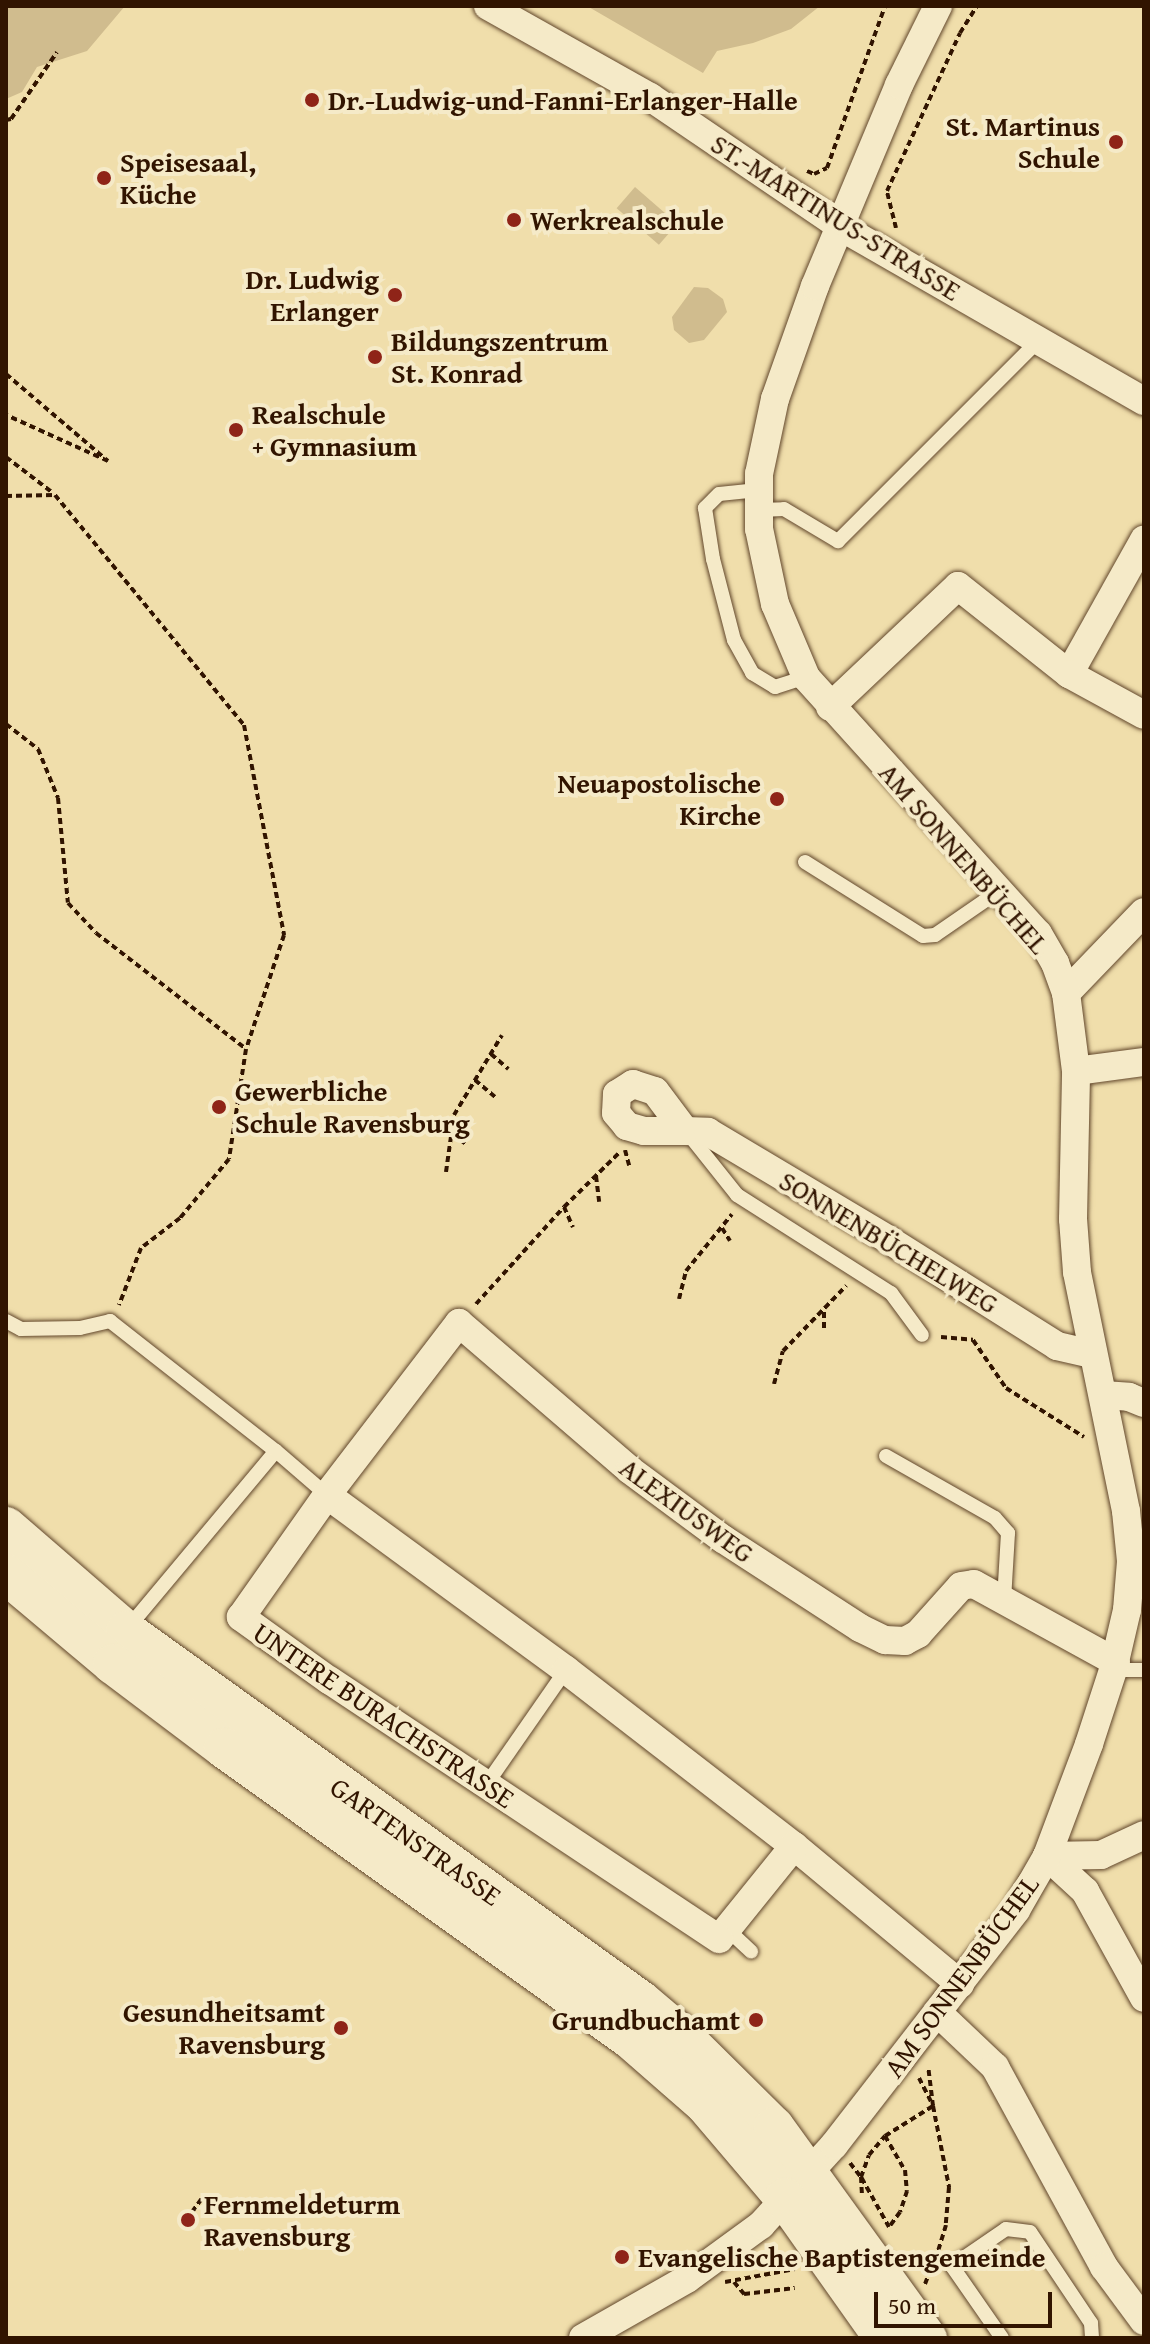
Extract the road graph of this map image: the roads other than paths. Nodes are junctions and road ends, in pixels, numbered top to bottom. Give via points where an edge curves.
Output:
1 (488, 6) edge
2 (938, 6) edge
3 (841, 227) junction
4 (1039, 340) junction
5 (1144, 401) edge
6 (759, 500) junction
7 (1144, 540) edge
8 (1069, 674) junction
9 (806, 677) junction
10 (830, 707) junction
11 (1144, 715) edge
12 (805, 862) dead end
13 (999, 891) junction
14 (1144, 912) edge
15 (1066, 993) junction
16 (1144, 1062) edge
17 (1076, 1071) junction
18 (685, 1131) junction
19 (6, 1321) edge
20 (922, 1335) road end
21 (1092, 1354) junction
22 (1103, 1395) junction
23 (1144, 1403) edge
24 (276, 1451) junction
25 (886, 1456) dead end
26 (327, 1495) junction
27 (6, 1527) edge
28 (6, 1574) edge
29 (1004, 1600) junction
30 (126, 1631) junction
31 (1115, 1666) junction
32 (566, 1670) junction
33 (1144, 1670) edge
34 (486, 1785) junction
35 (1144, 1835) edge
36 (794, 1846) junction
37 (1047, 1856) junction
38 (497, 1922) junction
39 (727, 1929) junction
40 (751, 1951) dead end
41 (960, 1984) junction
42 (1144, 1998) edge
43 (937, 2012) junction
44 (785, 2199) junction
45 (1144, 2321) edge
46 (583, 2338) edge
47 (884, 2338) edge
48 (927, 2338) edge
49 (1002, 2338) edge
50 (1092, 2338) edge

1 - 3 street, ST.-MARTINUS-STRASSE via 624,81
2 - 3 street, AM SONNENBÜCHEL
3 - 4 street, ST.-MARTINUS-STRASSE
3 - 6 street, AM SONNENBÜCHEL via 775,399
4 - 5 street, ST.-MARTINUS-STRASSE
4 - 6 lane via 838,541
6 - 9 street, AM SONNENBÜCHEL via 764,562 775,604
6 - 9 lane via 719,494 705,508 734,640 752,673 775,687
7 - 8 street
8 - 10 street via 958,586
8 - 11 street
9 - 10 street, AM SONNENBÜCHEL
10 - 13 street, AM SONNENBÜCHEL
12 - 13 lane via 923,936 935,935
13 - 15 street, AM SONNENBÜCHEL via 1038,934
14 - 15 street
15 - 17 street, AM SONNENBÜCHEL
16 - 17 street
17 - 21 street, AM SONNENBÜCHEL via 1073,1219
18 - 18 street, SONNENBÜCHELWEG via 655,1091 633,1084 617,1094 616,1113 634,1139
18 - 20 lane, SONNENBÜCHELWEG via 744,1200 891,1293
18 - 21 street, SONNENBÜCHELWEG via 708,1132 1057,1346
19 - 24 lane via 21,1329 80,1328 110,1321
21 - 22 street, AM SONNENBÜCHEL
22 - 23 street
22 - 31 street, AM SONNENBÜCHEL via 1131,1561
24 - 26 lane
24 - 30 lane
25 - 29 lane via 995,1518 1008,1533
26 - 29 street, ALEXIUSWEG via 459,1323 630,1470 723,1539 860,1628 885,1640 905,1641 918,1634 961,1586 974,1584
26 - 32 street
26 - 34 street, UNTERE BURACHSTRASSE via 241,1617
27 - 30 main road, GARTENSTRASSE
28 - 38 main road, GARTENSTRASSE via 199,1729
29 - 31 street, ALEXIUSWEG
30 - 38 main road, GARTENSTRASSE
31 - 33 lane
31 - 37 street, AM SONNENBÜCHEL
32 - 34 lane
32 - 36 street
34 - 39 street, UNTERE BURACHSTRASSE via 719,1939
35 - 37 street via 1101,1855
36 - 39 street
36 - 41 street
37 - 41 street, AM SONNENBÜCHEL via 1016,1910
37 - 42 street via 1085,1891
38 - 44 main road, GARTENSTRASSE via 641,2001 734,2084
39 - 40 lane
41 - 43 street, AM SONNENBÜCHEL
43 - 44 street, AM SONNENBÜCHEL
43 - 45 street via 995,2067 1104,2267
44 - 46 street, AM SONNENBÜCHEL via 687,2279
44 - 47 main road, GARTENSTRASSE
44 - 48 main road, GARTENSTRASSE
49 - 50 lane via 952,2266 1006,2229 1030,2232 1091,2323

